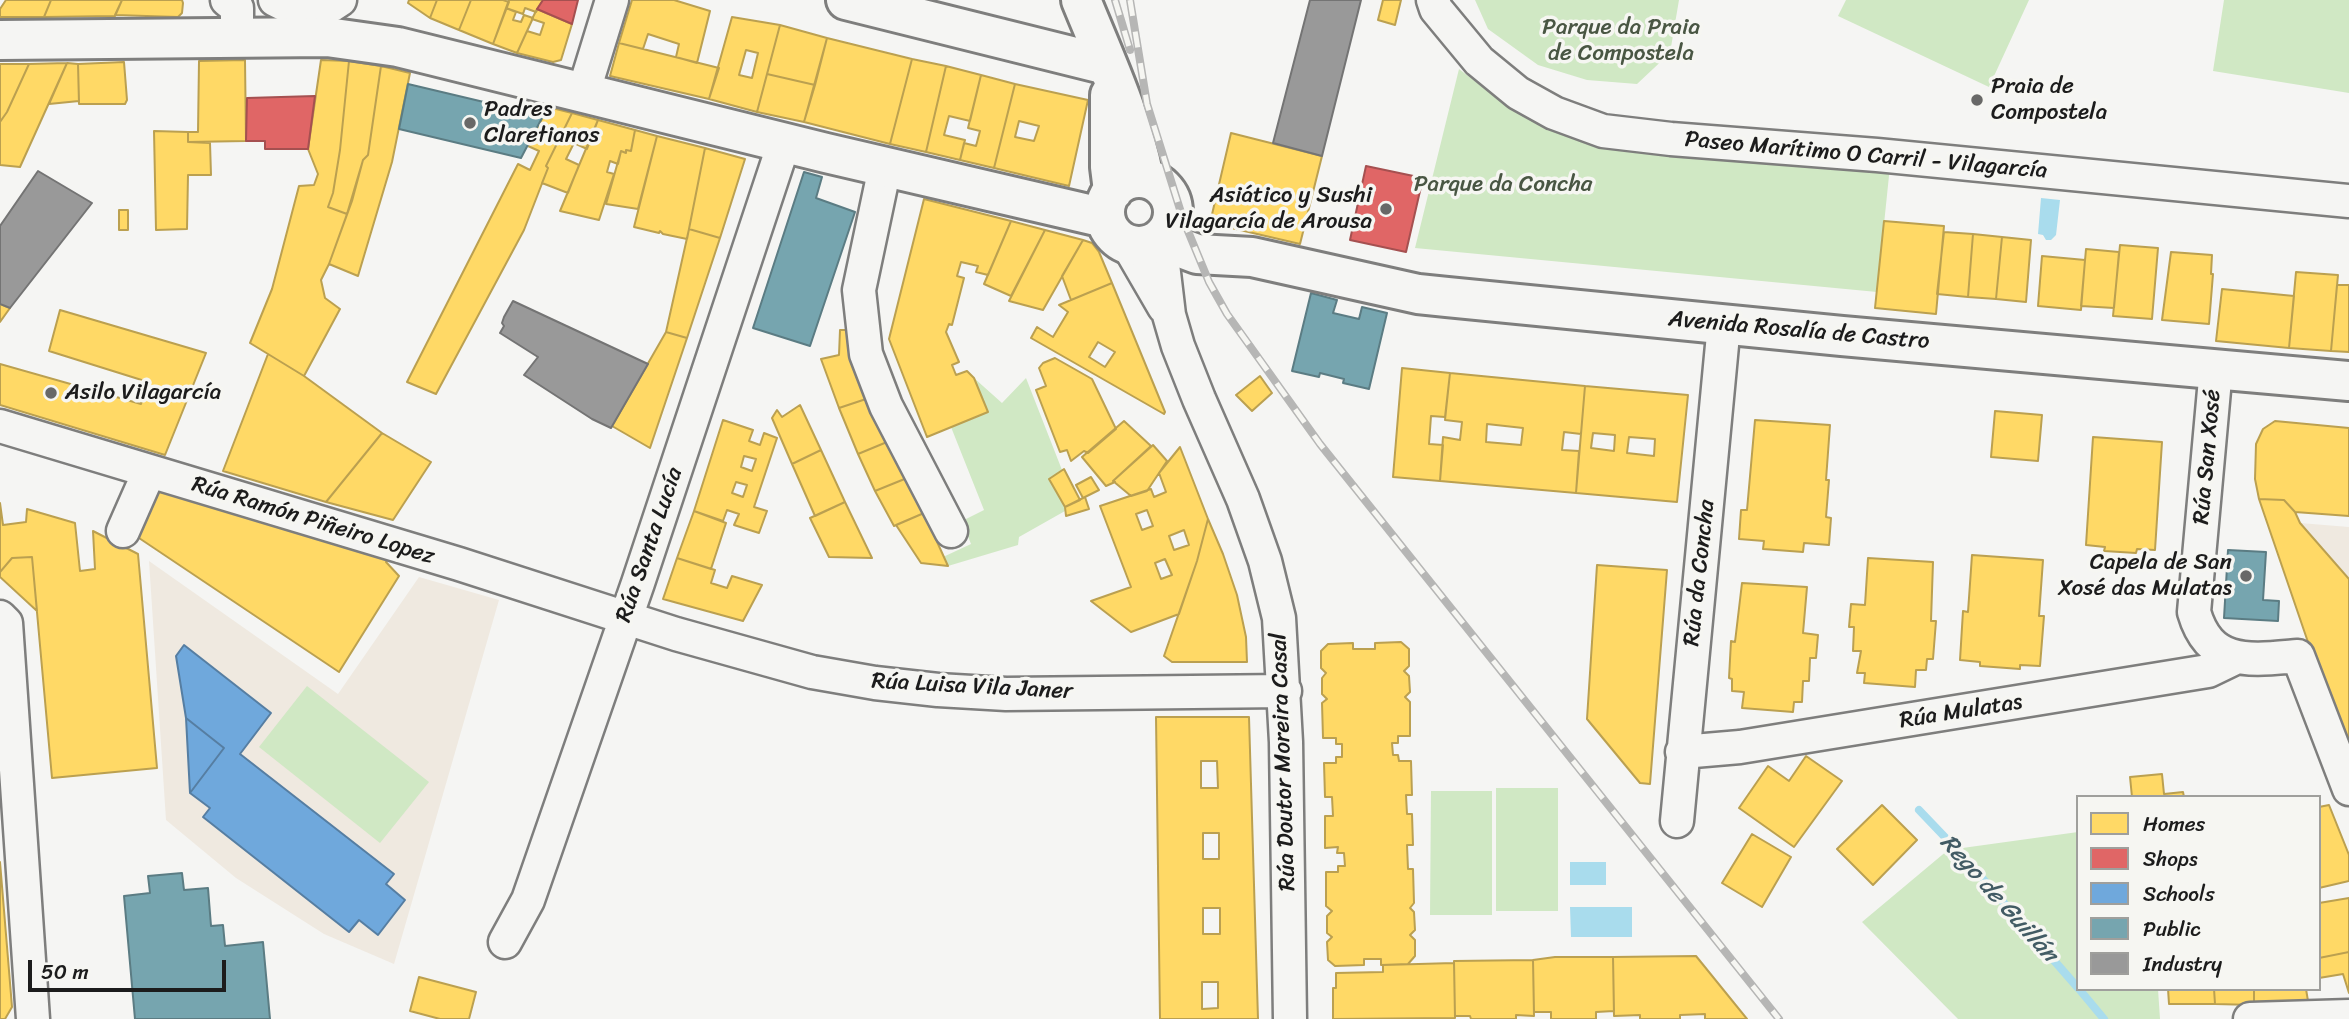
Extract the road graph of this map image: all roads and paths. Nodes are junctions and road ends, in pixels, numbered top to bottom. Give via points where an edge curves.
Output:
1 (227, 0) edge
2 (275, 0) edge
3 (340, 0) edge
4 (612, 0) edge
5 (846, 0) edge
6 (1081, 0) edge
7 (1433, 0) edge
8 (237, 39) junction
9 (0, 40) edge
10 (1107, 65) junction
11 (583, 94) junction
12 (783, 143) junction
13 (885, 167) junction
14 (2349, 201) edge
15 (1140, 218) junction
16 (1724, 324) junction
17 (2216, 368) junction
18 (2349, 381) edge
19 (0, 426) edge
20 (149, 472) junction
21 (122, 531) dead end
22 (951, 531) dead end
23 (0, 617) edge
24 (625, 618) junction
25 (2236, 657) junction
26 (1284, 691) junction
27 (1682, 752) junction
28 (2349, 789) edge
29 (1677, 821) dead end
30 (505, 942) dead end
31 (2349, 1016) edge
32 (33, 1019) edge
33 (1290, 1019) edge
34 (2250, 1019) edge

1 - 8 street via 237,8
2 - 3 street via 294,10 314,12
4 - 11 street
5 - 10 main road
6 - 10 main road
7 - 14 street, Paseo Marítimo O Carril - Vilagarcía via 1479,61 1518,93 1554,113 1603,131
8 - 9 main road, Avenida Rosalía de Castro
8 - 11 main road, Avenida Rosalía de Castro via 327,37 398,47
10 - 15 main road
11 - 12 main road, Avenida Rosalía de Castro
12 - 13 main road, Avenida Rosalía de Castro
12 - 24 street, Rúa Santa Lucía
13 - 15 main road, Avenida Rosalía de Castro
13 - 22 street via 859,290 866,354 886,406
15 - 16 main road, Avenida Rosalía de Castro via 1197,254 1252,257 1418,294
15 - 26 street, Rúa Doutor Moreira Casal via 1162,256 1169,315 1265,561 1279,618
16 - 17 main road, Avenida Rosalía de Castro
16 - 27 street, Rúa da Concha
17 - 18 main road, Avenida Rosalía de Castro
17 - 25 street, Rúa San Xosé via 2194,612 2207,641
19 - 20 street, Rúa Ramón Piñeiro Lopez
20 - 21 street
20 - 24 street, Rúa Ramón Piñeiro Lopez
23 - 32 street via 6,623
24 - 26 street, Rúa Luisa Vila Janer via 811,672 887,685 1006,694
24 - 30 street, Rúa Santa Lucía via 528,900
25 - 27 street, Rúa Mulatas via 2207,671 2119,687 1740,747
25 - 28 street via 2298,656
26 - 33 street, Rúa Doutor Moreira Casal
27 - 29 street, Rúa da Concha
31 - 34 street

